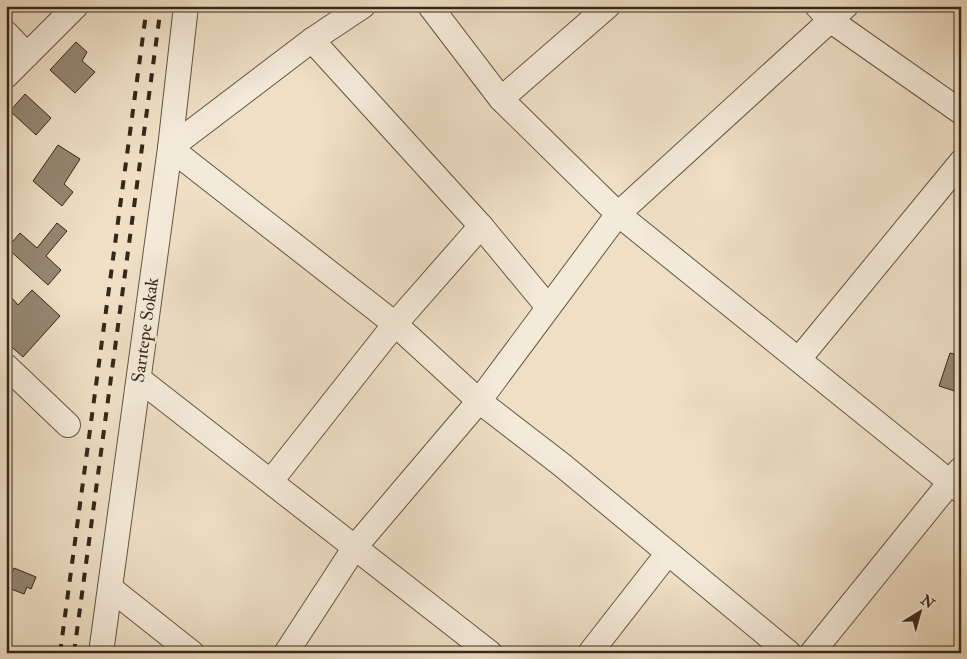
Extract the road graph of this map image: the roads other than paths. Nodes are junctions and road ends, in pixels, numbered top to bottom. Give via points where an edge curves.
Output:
1 (76, 6) edge
2 (186, 6) edge
3 (363, 6) edge
4 (430, 6) edge
5 (608, 6) edge
6 (831, 11) edge
7 (6, 33) edge
8 (312, 40) junction
9 (27, 55) junction
10 (6, 76) edge
11 (501, 100) junction
12 (961, 112) edge
13 (170, 148) junction
14 (961, 162) edge
15 (618, 214) junction
16 (481, 226) junction
17 (548, 306) junction
18 (395, 324) junction
19 (799, 359) junction
20 (6, 366) edge
21 (139, 378) junction
22 (479, 401) junction
23 (68, 425) dead end
24 (957, 480) edge
25 (271, 481) junction
26 (354, 547) junction
27 (668, 552) junction
28 (110, 588) junction
29 (101, 653) edge
30 (192, 653) edge
31 (286, 653) edge
32 (490, 653) edge
33 (590, 653) edge
34 (789, 653) edge
35 (812, 653) edge

1 - 9 street
2 - 13 street, Sarıtepe Sokak
3 - 8 street
4 - 11 street
5 - 11 street
6 - 12 street
6 - 15 street
7 - 9 street
8 - 13 street
8 - 16 street
9 - 10 street
11 - 15 street
13 - 18 street
13 - 21 street, Sarıtepe Sokak
14 - 19 street
15 - 17 street
15 - 19 street
16 - 17 street
16 - 18 street
17 - 22 street
18 - 22 street
18 - 25 street
19 - 24 street
20 - 23 street
21 - 25 street
21 - 28 street, Sarıtepe Sokak
22 - 26 street
22 - 27 street
24 - 35 street
25 - 26 street
26 - 31 street
26 - 32 street
27 - 33 street
27 - 34 street
28 - 29 street, Sarıtepe Sokak
28 - 30 street

